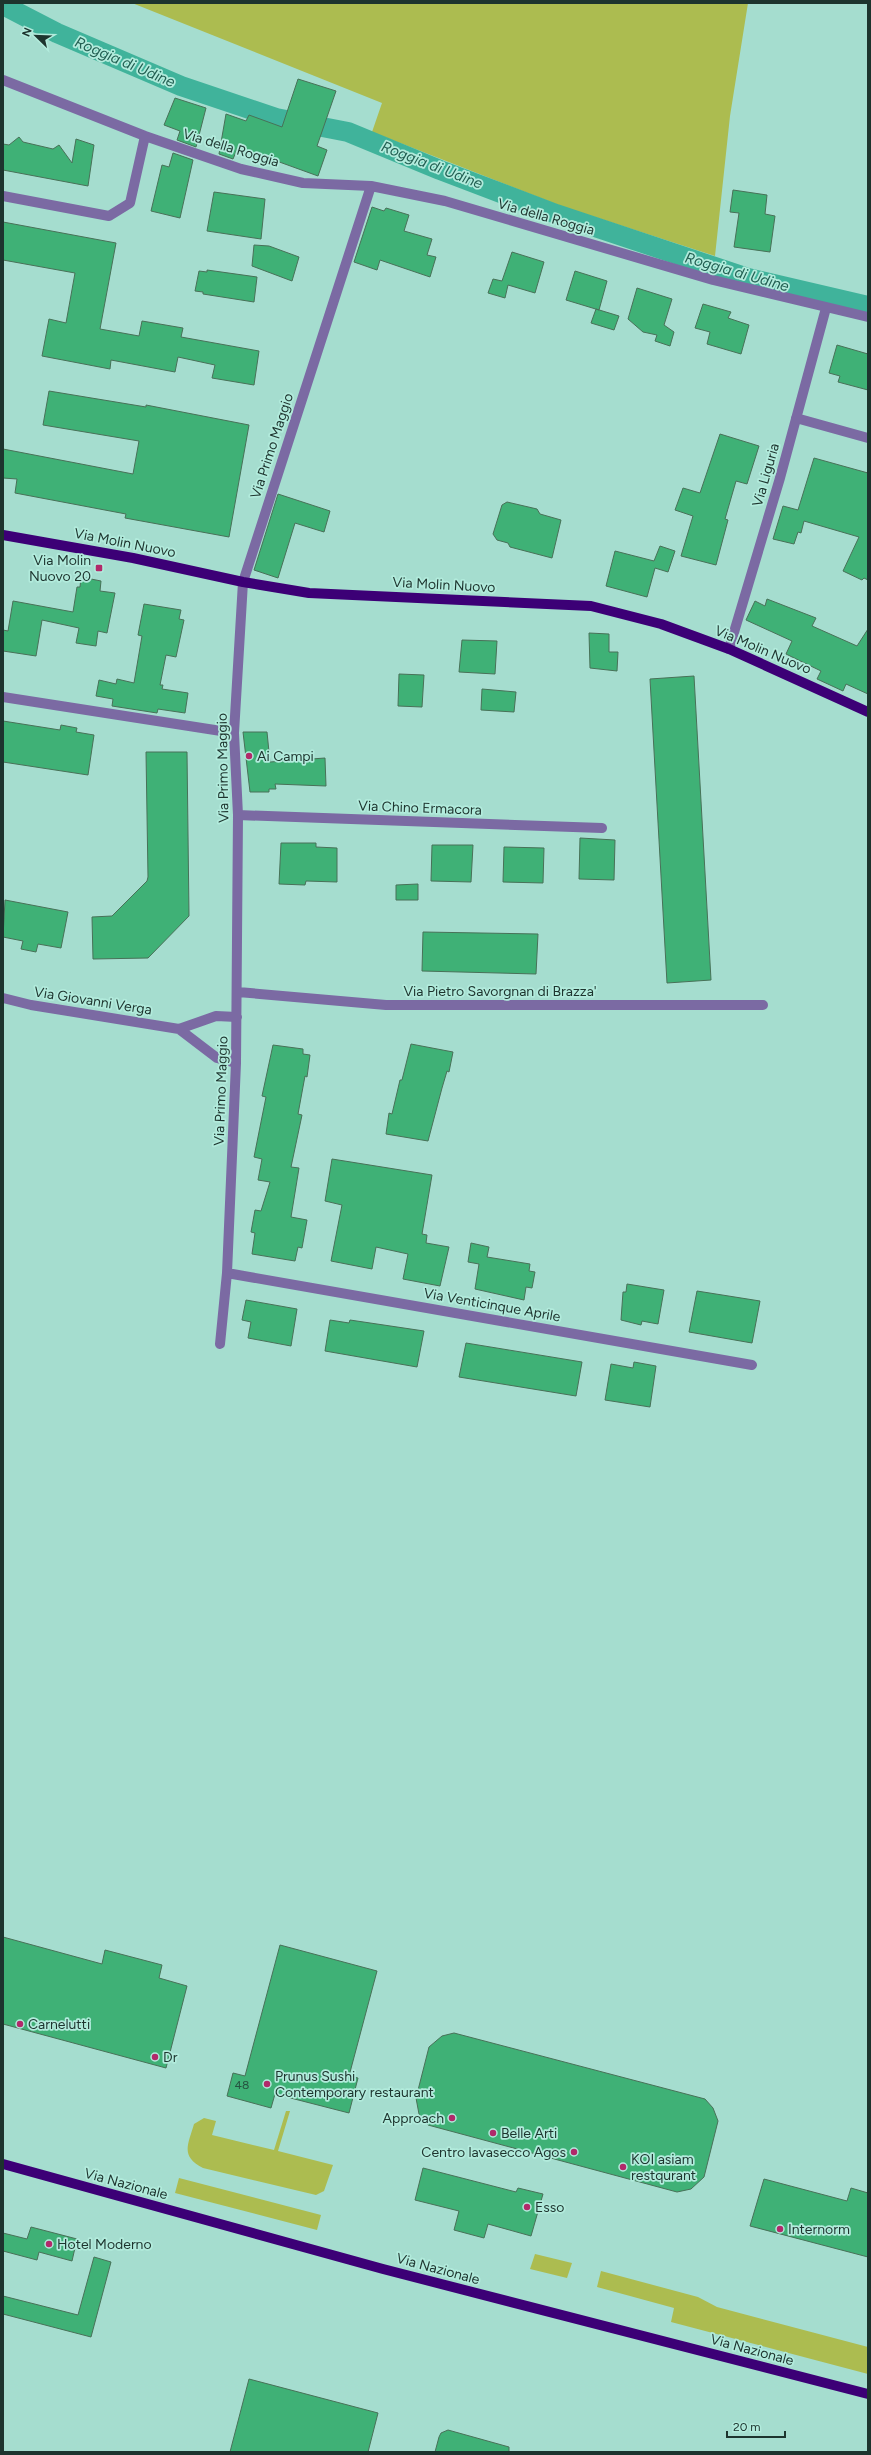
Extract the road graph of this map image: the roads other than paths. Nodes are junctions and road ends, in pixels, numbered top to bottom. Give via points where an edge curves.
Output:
1 (3, 80) edge
2 (145, 136) junction
3 (371, 186) junction
4 (3, 196) edge
5 (826, 308) junction
6 (868, 318) edge
7 (796, 418) junction
8 (868, 438) edge
9 (3, 535) edge
10 (243, 582) junction
11 (729, 649) junction
12 (3, 697) edge
13 (868, 712) edge
14 (234, 733) junction
15 (238, 815) junction
16 (602, 828) dead end
17 (238, 992) junction
18 (3, 998) edge
19 (763, 1005) dead end
20 (237, 1017) junction
21 (179, 1029) junction
22 (236, 1063) junction
23 (227, 1273) junction
24 (220, 1344) dead end
25 (752, 1364) dead end
26 (3, 2164) edge
27 (868, 2394) edge

1 - 2 street, Via della Roggia
2 - 3 street, Via della Roggia via 240,169 303,182
2 - 4 street via 130,203 109,216
3 - 5 street, Via della Roggia via 446,201 706,278
3 - 10 street, Via Primo Maggio
5 - 6 street, Via della Roggia
5 - 7 street, Via Liguria
7 - 8 street
7 - 11 street, Via Liguria
9 - 10 main road, Via Molin Nuovo via 133,558
10 - 11 main road, Via Molin Nuovo via 308,593 591,606 661,624
10 - 14 street, Via Primo Maggio
11 - 13 main road, Via Molin Nuovo
12 - 14 street
14 - 15 street, Via Primo Maggio
15 - 16 street, Via Chino Ermacora
15 - 17 street, Via Primo Maggio
17 - 19 street, Via Pietro Savorgnan di Brazza' via 386,1004
17 - 20 street, Via Primo Maggio
18 - 21 street, Via Giovanni Verga via 31,1005
20 - 21 street, Via Giovanni Verga via 216,1016
20 - 22 street, Via Primo Maggio
21 - 22 street, Via Giovanni Verga via 217,1058
22 - 23 street, Via Primo Maggio
23 - 24 street, Via Primo Maggio
23 - 25 street, Via Venticinque Aprile
26 - 27 main road, Via Nazionale via 397,2272

